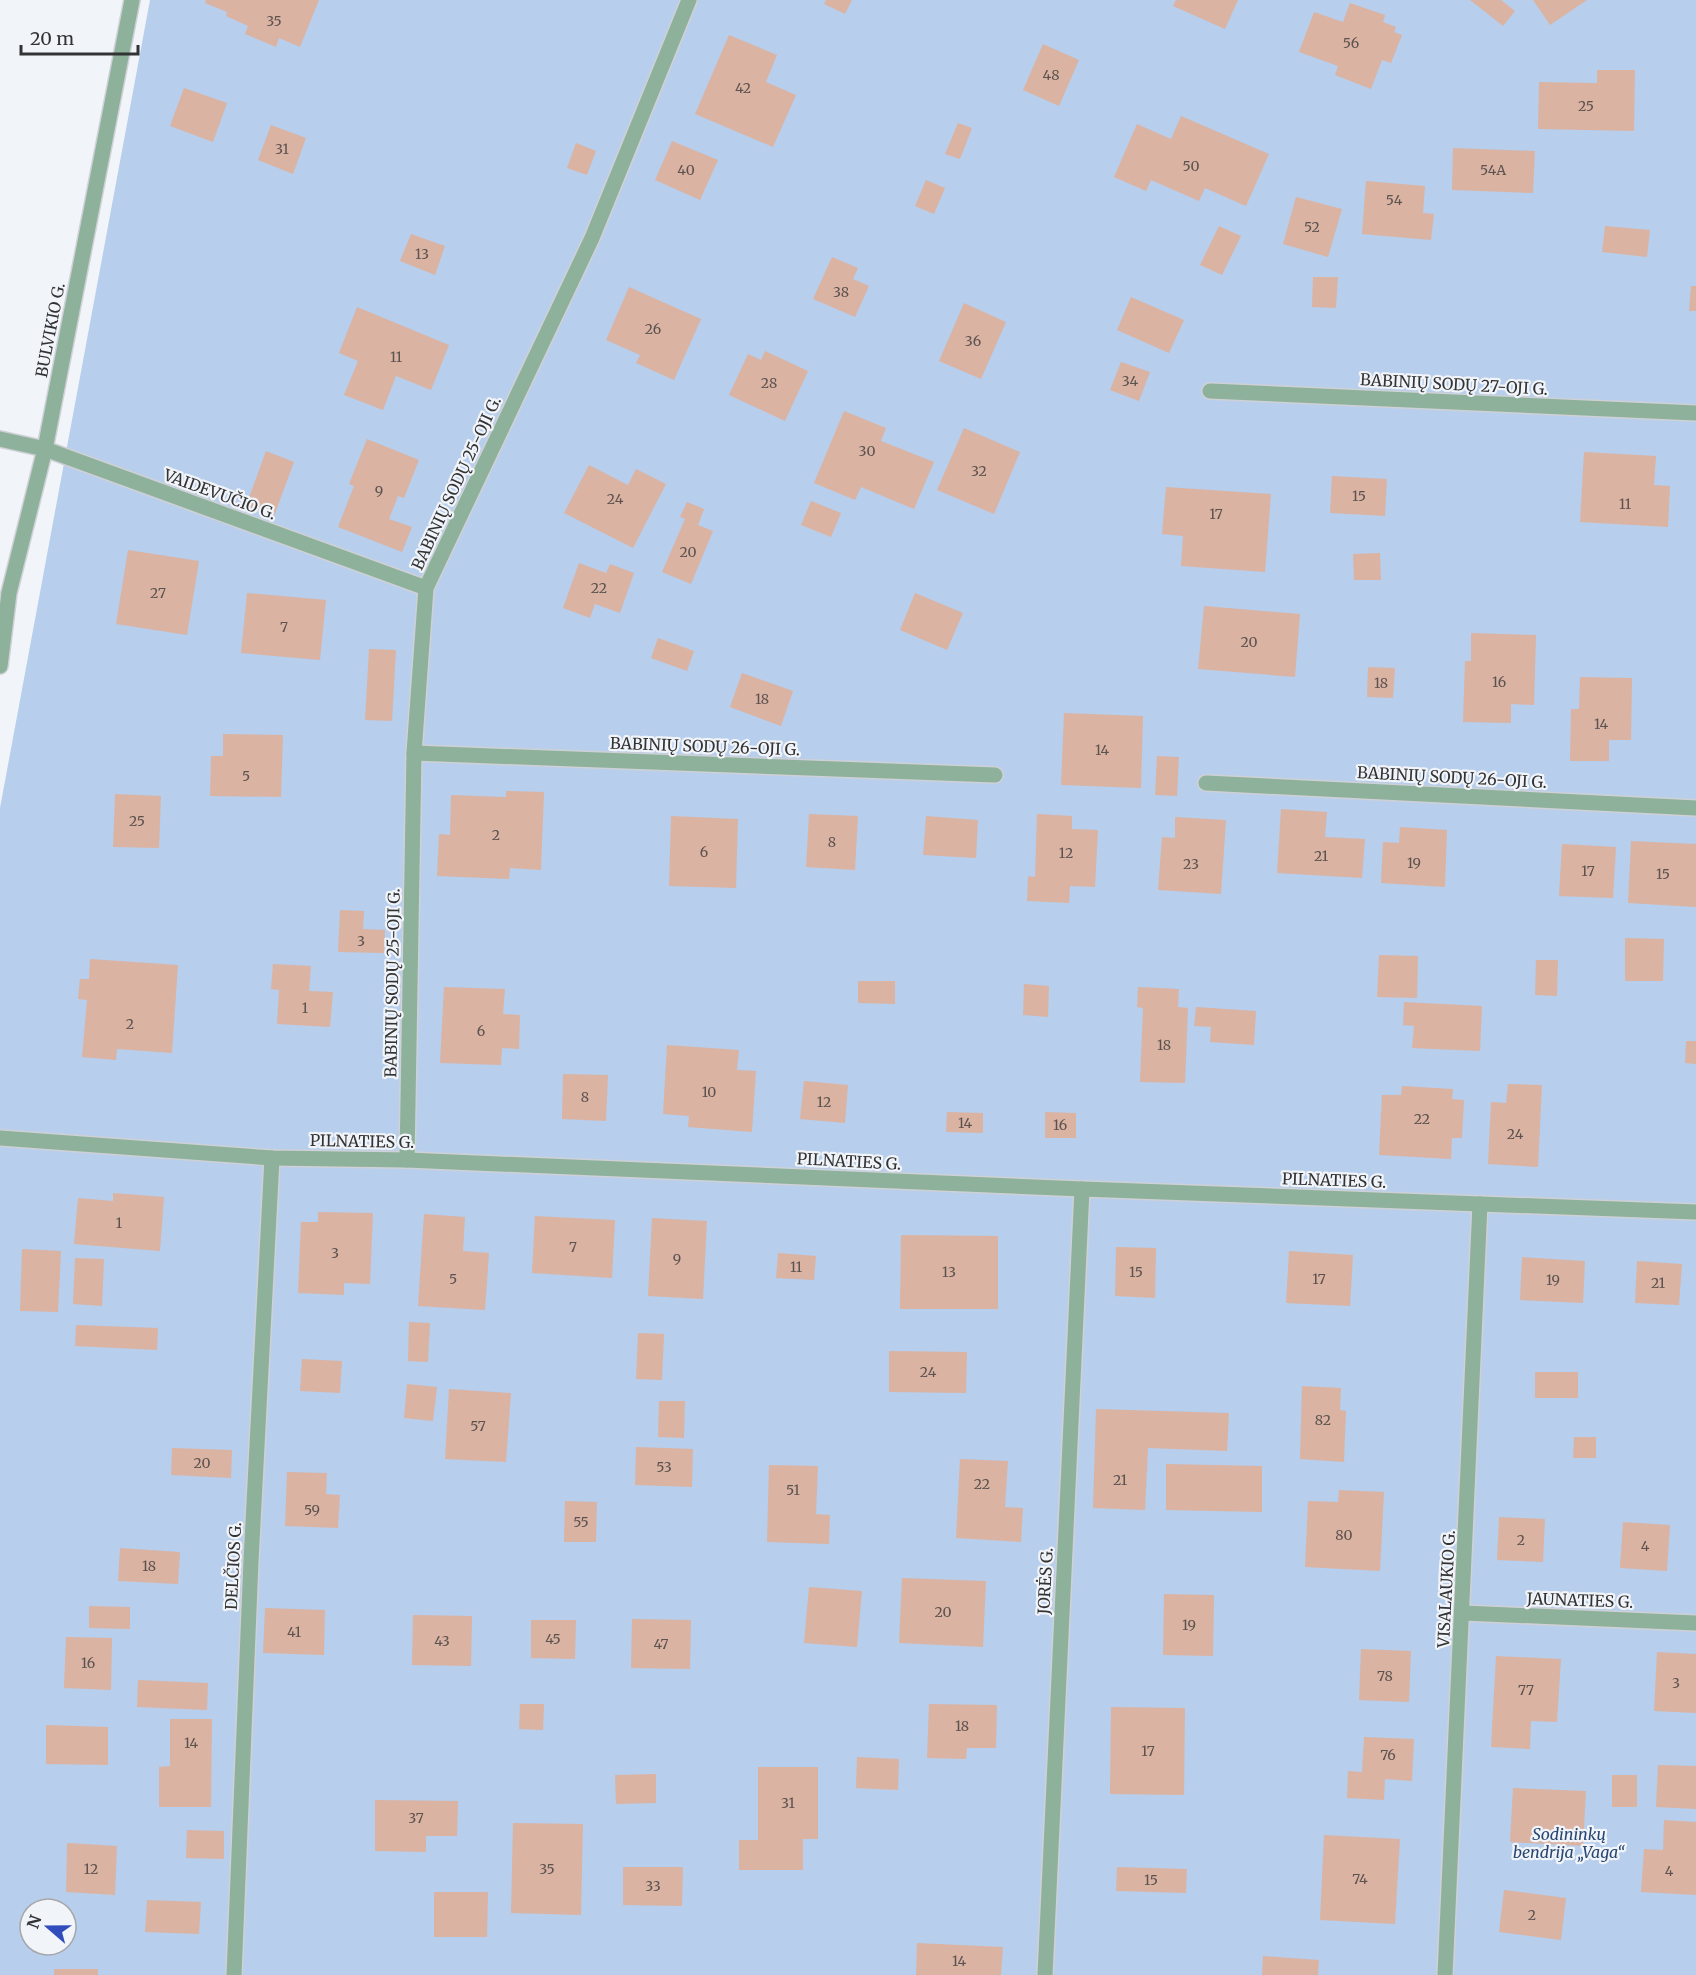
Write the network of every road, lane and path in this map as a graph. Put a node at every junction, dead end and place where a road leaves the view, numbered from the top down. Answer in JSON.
{"nodes":[{"id":1,"x":132,"y":0,"type":"edge"},
{"id":2,"x":689,"y":0,"type":"edge"},
{"id":3,"x":1210,"y":391,"type":"dead end"},
{"id":4,"x":1696,"y":413,"type":"edge"},
{"id":5,"x":0,"y":439,"type":"edge"},
{"id":6,"x":45,"y":449,"type":"junction"},
{"id":7,"x":426,"y":588,"type":"junction"},
{"id":8,"x":0,"y":666,"type":"edge"},
{"id":9,"x":414,"y":753,"type":"junction"},
{"id":10,"x":995,"y":775,"type":"dead end"},
{"id":11,"x":1206,"y":783,"type":"dead end"},
{"id":12,"x":1696,"y":808,"type":"edge"},
{"id":13,"x":0,"y":1138,"type":"edge"},
{"id":14,"x":272,"y":1158,"type":"junction"},
{"id":15,"x":407,"y":1160,"type":"junction"},
{"id":16,"x":1082,"y":1189,"type":"junction"},
{"id":17,"x":1480,"y":1204,"type":"junction"},
{"id":18,"x":1696,"y":1212,"type":"edge"},
{"id":19,"x":1463,"y":1613,"type":"junction"},
{"id":20,"x":1696,"y":1623,"type":"edge"},
{"id":21,"x":234,"y":1975,"type":"edge"},
{"id":22,"x":1045,"y":1975,"type":"edge"},
{"id":23,"x":1445,"y":1975,"type":"edge"}],
"edges":[{"from":1,"to":6,"type":"street","name":"BULVIKIO G."},
{"from":2,"to":7,"type":"street","name":"BABINIŲ SODŲ 25-OJI G."},
{"from":3,"to":4,"type":"street","name":"BABINIŲ SODŲ 27-OJI G."},
{"from":5,"to":6,"type":"street","name":"VAIDEVUČIO G."},
{"from":6,"to":7,"type":"street","name":"VAIDEVUČIO G."},
{"from":6,"to":8,"type":"street","name":"BULVIKIO G."},
{"from":7,"to":9,"type":"street","name":"BABINIŲ SODŲ 25-OJI G."},
{"from":9,"to":10,"type":"street","name":"BABINIŲ SODŲ 26-OJI G."},
{"from":9,"to":15,"type":"street","name":"BABINIŲ SODŲ 25-OJI G."},
{"from":11,"to":12,"type":"street","name":"BABINIŲ SODŲ 26-OJI G."},
{"from":13,"to":14,"type":"street","name":"PILNATIES G."},
{"from":14,"to":15,"type":"street","name":"PILNATIES G."},
{"from":14,"to":21,"type":"street","name":"DELČIOS G."},
{"from":15,"to":16,"type":"street","name":"PILNATIES G."},
{"from":16,"to":17,"type":"street","name":"PILNATIES G."},
{"from":16,"to":22,"type":"street","name":"JORĖS G."},
{"from":17,"to":18,"type":"street","name":"PILNATIES G."},
{"from":17,"to":19,"type":"street","name":"VISALAUKIO G."},
{"from":19,"to":20,"type":"street","name":"JAUNATIES G."},
{"from":19,"to":23,"type":"street","name":"VISALAUKIO G."}]}
